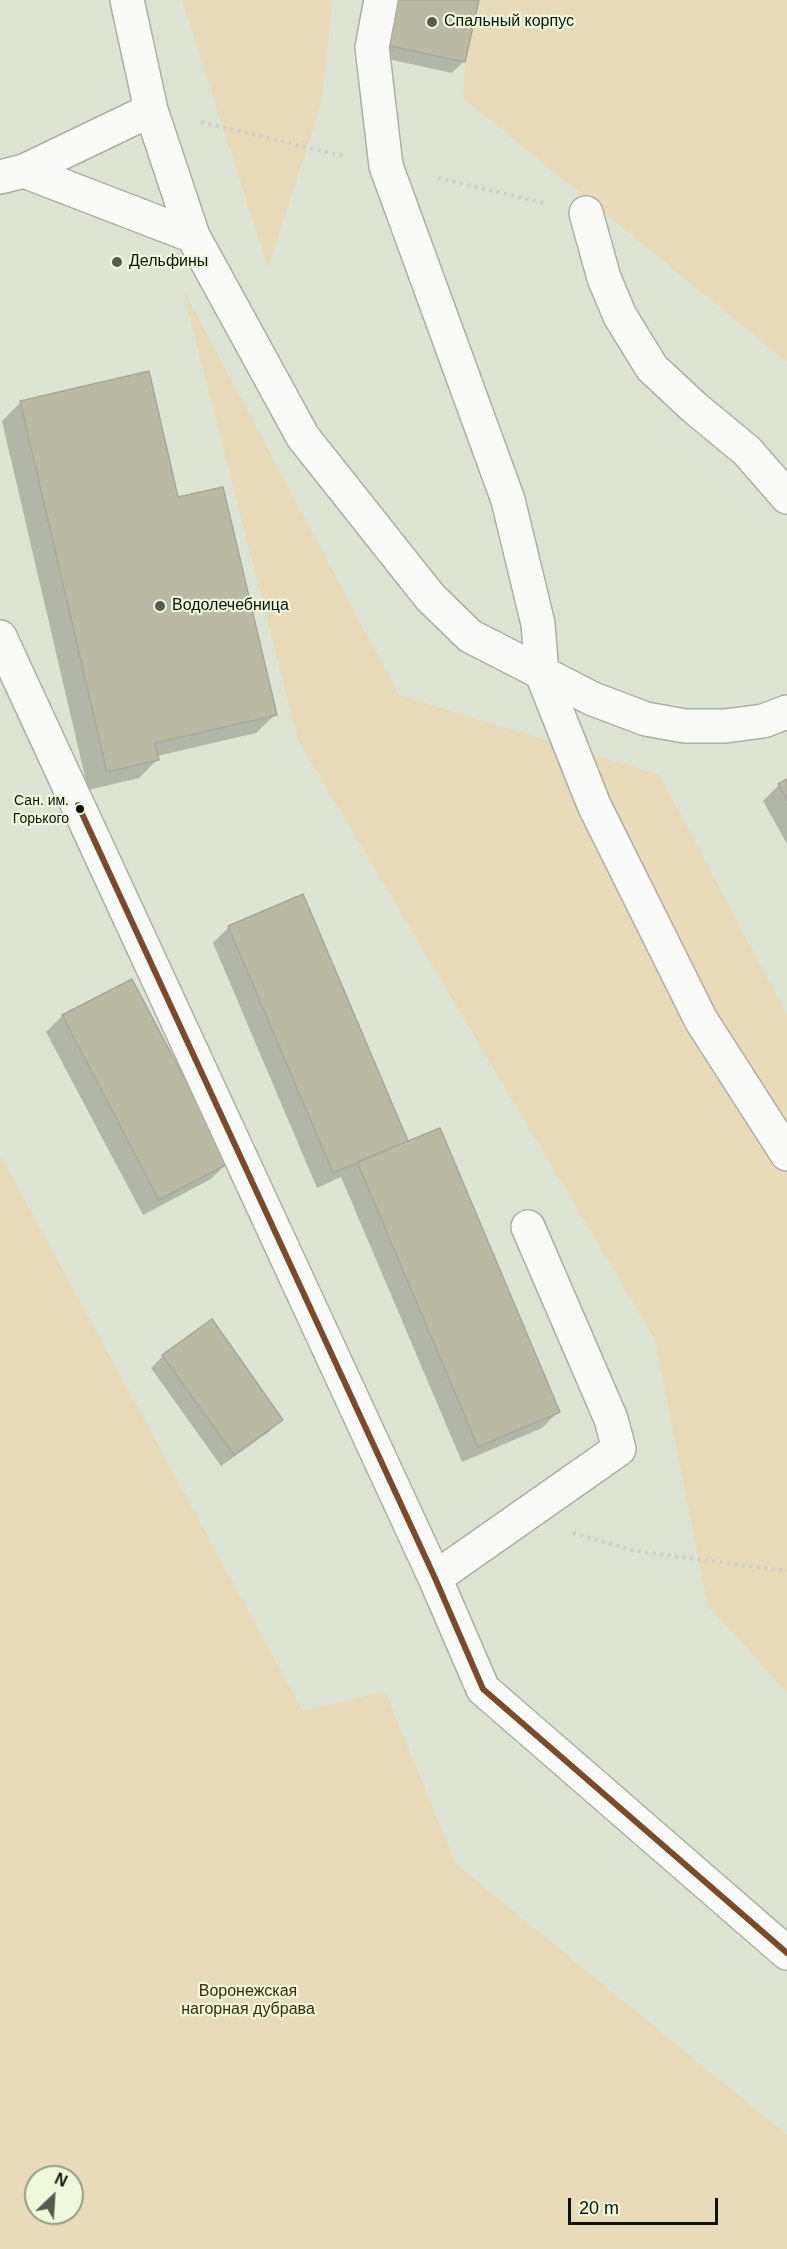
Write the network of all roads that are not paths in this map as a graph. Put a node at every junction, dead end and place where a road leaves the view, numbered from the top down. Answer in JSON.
{"nodes":[{"id":1,"x":128,"y":0,"type":"edge"},
{"id":2,"x":381,"y":0,"type":"edge"},
{"id":3,"x":151,"y":110,"type":"junction"},
{"id":4,"x":12,"y":174,"type":"edge"},
{"id":5,"x":586,"y":213,"type":"dead end"},
{"id":6,"x":193,"y":236,"type":"junction"},
{"id":7,"x":787,"y":497,"type":"edge"},
{"id":8,"x":0,"y":637,"type":"edge"},
{"id":9,"x":542,"y":674,"type":"junction"},
{"id":10,"x":787,"y":712,"type":"edge"},
{"id":11,"x":787,"y":1154,"type":"edge"},
{"id":12,"x":528,"y":1227,"type":"dead end"},
{"id":13,"x":435,"y":1578,"type":"junction"},
{"id":14,"x":787,"y":1953,"type":"edge"}],
"edges":[{"from":1,"to":3,"type":"street"},
{"from":2,"to":9,"type":"street"},
{"from":3,"to":4,"type":"street"},
{"from":3,"to":6,"type":"street"},
{"from":4,"to":6,"type":"street"},
{"from":5,"to":7,"type":"street"},
{"from":6,"to":9,"type":"street"},
{"from":8,"to":13,"type":"street"},
{"from":9,"to":10,"type":"street"},
{"from":9,"to":11,"type":"street"},
{"from":12,"to":13,"type":"street"},
{"from":13,"to":14,"type":"street"}]}
